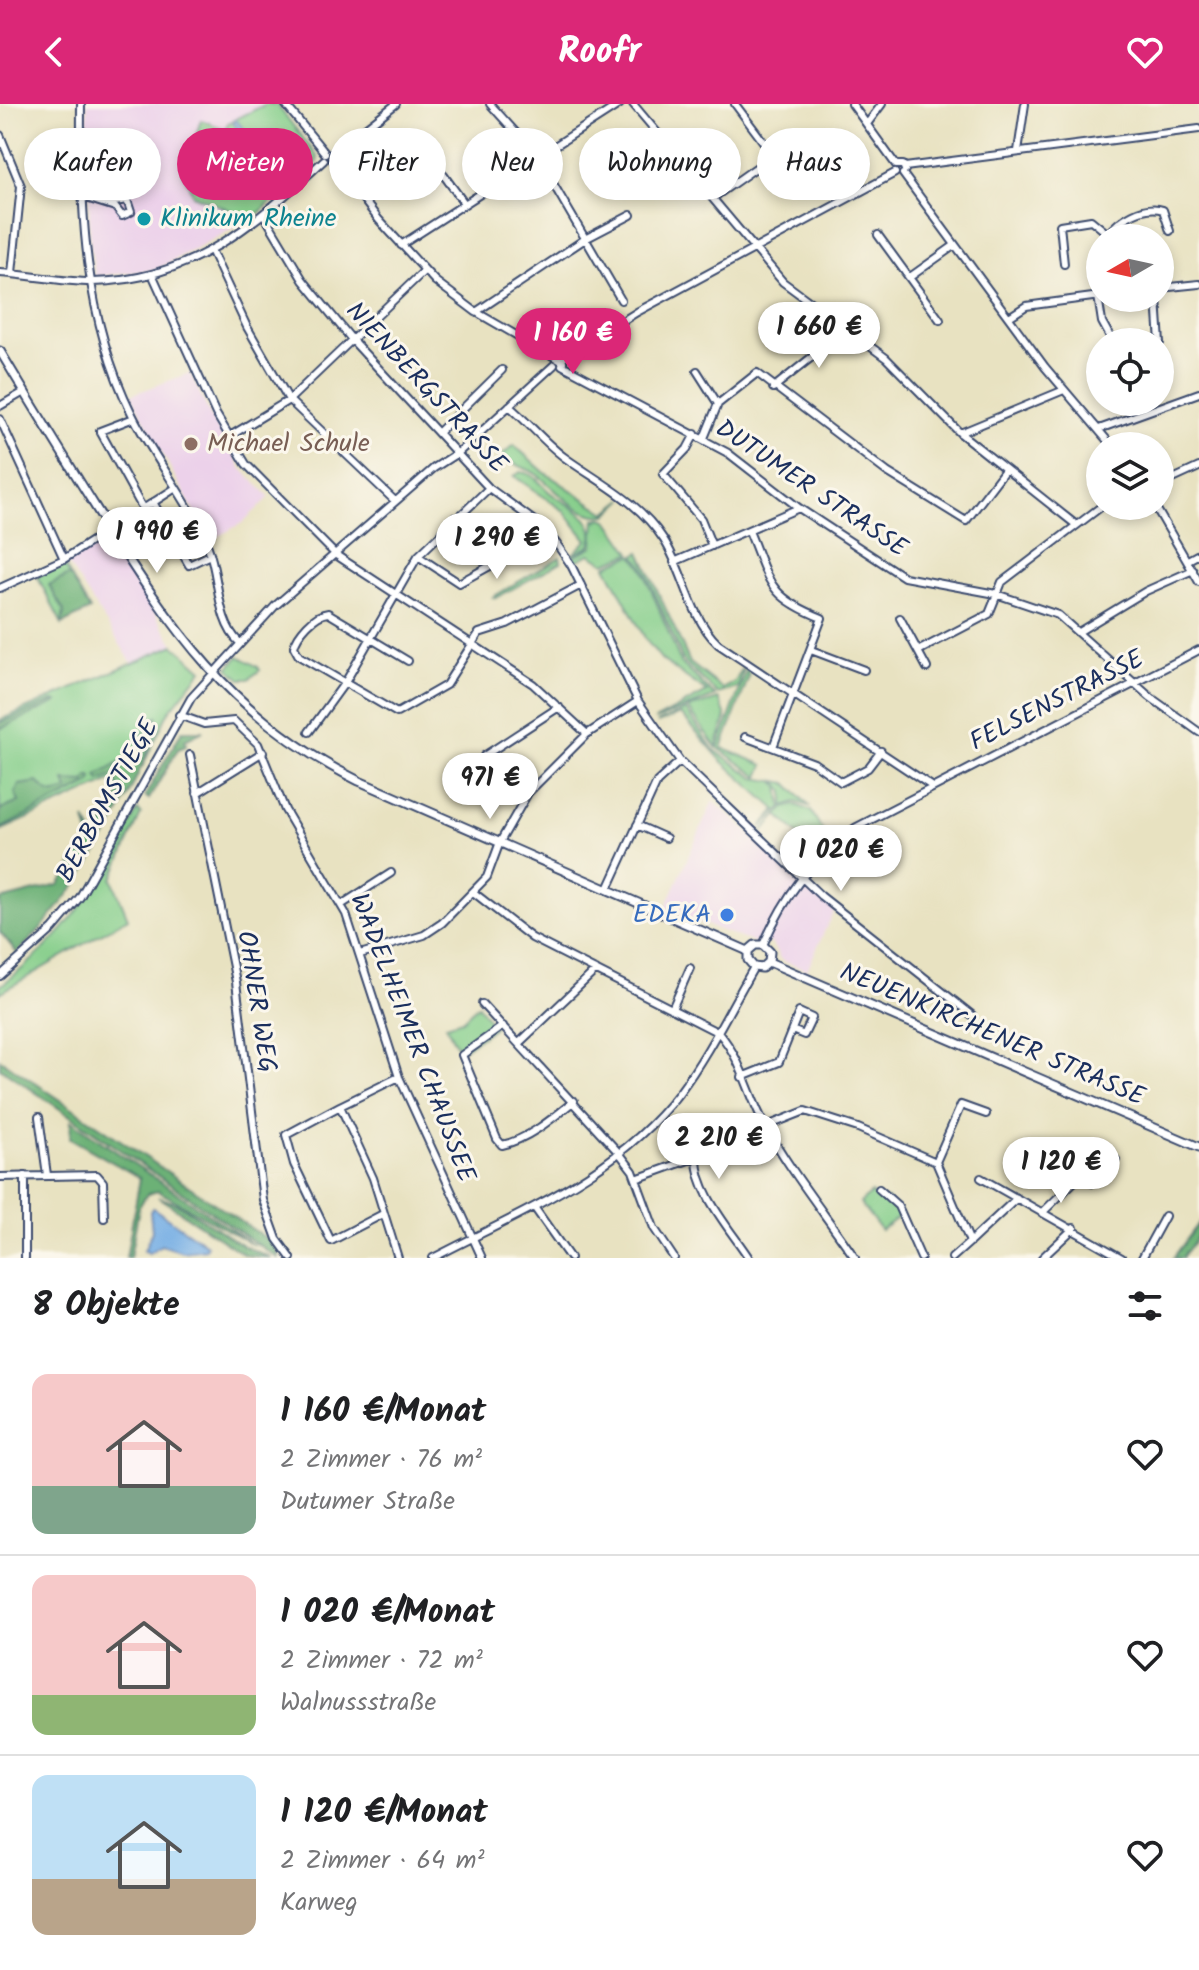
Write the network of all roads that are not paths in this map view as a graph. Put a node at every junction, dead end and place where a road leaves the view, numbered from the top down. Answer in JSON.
{"nodes":[{"id":1,"x":81,"y":104,"type":"edge"},
{"id":2,"x":285,"y":104,"type":"edge"},
{"id":3,"x":396,"y":104,"type":"edge"},
{"id":4,"x":490,"y":104,"type":"edge"},
{"id":5,"x":620,"y":104,"type":"edge"},
{"id":6,"x":633,"y":104,"type":"edge"},
{"id":7,"x":735,"y":104,"type":"edge"},
{"id":8,"x":852,"y":104,"type":"edge"},
{"id":9,"x":882,"y":104,"type":"edge"},
{"id":10,"x":1025,"y":104,"type":"edge"},
{"id":11,"x":867,"y":124,"type":"junction"},
{"id":12,"x":82,"y":128,"type":"edge"},
{"id":13,"x":366,"y":128,"type":"edge"},
{"id":14,"x":512,"y":128,"type":"edge"},
{"id":15,"x":653,"y":128,"type":"edge"},
{"id":16,"x":1199,"y":129,"type":"edge"},
{"id":17,"x":757,"y":133,"type":"edge"},
{"id":18,"x":0,"y":135,"type":"edge"},
{"id":19,"x":563,"y":140,"type":"edge"},
{"id":20,"x":1018,"y":151,"type":"junction"},
{"id":21,"x":329,"y":157,"type":"joint"},
{"id":22,"x":896,"y":169,"type":"junction"},
{"id":23,"x":904,"y":170,"type":"junction"},
{"id":24,"x":446,"y":178,"type":"edge"},
{"id":25,"x":83,"y":194,"type":"joint"},
{"id":26,"x":83,"y":200,"type":"edge"},
{"id":27,"x":364,"y":200,"type":"edge"},
{"id":28,"x":469,"y":200,"type":"edge"},
{"id":29,"x":562,"y":200,"type":"edge"},
{"id":30,"x":715,"y":200,"type":"edge"},
{"id":31,"x":464,"y":203,"type":"junction"},
{"id":32,"x":264,"y":215,"type":"junction"},
{"id":33,"x":631,"y":215,"type":"dead end"},
{"id":34,"x":1096,"y":224,"type":"edge"},
{"id":35,"x":1117,"y":224,"type":"edge"},
{"id":36,"x":1168,"y":224,"type":"edge"},
{"id":37,"x":878,"y":235,"type":"dead end"},
{"id":38,"x":585,"y":239,"type":"junction"},
{"id":39,"x":401,"y":245,"type":"junction"},
{"id":40,"x":955,"y":245,"type":"junction"},
{"id":41,"x":753,"y":248,"type":"junction"},
{"id":42,"x":211,"y":250,"type":"junction"},
{"id":43,"x":1064,"y":264,"type":"dead end"},
{"id":44,"x":425,"y":270,"type":"junction"},
{"id":45,"x":0,"y":273,"type":"edge"},
{"id":46,"x":12,"y":273,"type":"junction"},
{"id":47,"x":153,"y":276,"type":"junction"},
{"id":48,"x":910,"y":277,"type":"junction"},
{"id":49,"x":89,"y":282,"type":"junction"},
{"id":50,"x":1199,"y":284,"type":"edge"},
{"id":51,"x":1174,"y":287,"type":"edge"},
{"id":52,"x":1086,"y":298,"type":"edge"},
{"id":53,"x":621,"y":300,"type":"dead end"},
{"id":54,"x":476,"y":312,"type":"junction"},
{"id":55,"x":1009,"y":317,"type":"junction"},
{"id":56,"x":940,"y":320,"type":"dead end"},
{"id":57,"x":847,"y":329,"type":"junction"},
{"id":58,"x":353,"y":341,"type":"junction"},
{"id":59,"x":0,"y":351,"type":"edge"},
{"id":60,"x":558,"y":362,"type":"junction"},
{"id":61,"x":502,"y":370,"type":"dead end"},
{"id":62,"x":697,"y":371,"type":"dead end"},
{"id":63,"x":773,"y":388,"type":"junction"},
{"id":64,"x":1064,"y":390,"type":"junction"},
{"id":65,"x":24,"y":392,"type":"junction"},
{"id":66,"x":1199,"y":393,"type":"edge"},
{"id":67,"x":289,"y":400,"type":"junction"},
{"id":68,"x":718,"y":404,"type":"junction"},
{"id":69,"x":0,"y":406,"type":"edge"},
{"id":70,"x":509,"y":406,"type":"junction"},
{"id":71,"x":134,"y":418,"type":"junction"},
{"id":72,"x":0,"y":419,"type":"edge"},
{"id":73,"x":1099,"y":429,"type":"junction"},
{"id":74,"x":440,"y":431,"type":"junction"},
{"id":75,"x":1101,"y":432,"type":"edge"},
{"id":76,"x":960,"y":433,"type":"junction"},
{"id":77,"x":695,"y":434,"type":"junction"},
{"id":78,"x":230,"y":436,"type":"junction"},
{"id":79,"x":704,"y":438,"type":"junction"},
{"id":80,"x":459,"y":452,"type":"junction"},
{"id":81,"x":1199,"y":467,"type":"edge"},
{"id":82,"x":1004,"y":471,"type":"junction"},
{"id":83,"x":1174,"y":479,"type":"edge"},
{"id":84,"x":489,"y":488,"type":"junction"},
{"id":85,"x":174,"y":489,"type":"junction"},
{"id":86,"x":395,"y":501,"type":"junction"},
{"id":87,"x":153,"y":502,"type":"junction"},
{"id":88,"x":799,"y":508,"type":"junction"},
{"id":89,"x":1086,"y":517,"type":"edge"},
{"id":90,"x":454,"y":518,"type":"junction"},
{"id":91,"x":1164,"y":520,"type":"edge"},
{"id":92,"x":1075,"y":524,"type":"junction"},
{"id":93,"x":109,"y":530,"type":"junction"},
{"id":94,"x":749,"y":531,"type":"junction"},
{"id":95,"x":712,"y":546,"type":"junction"},
{"id":96,"x":1199,"y":554,"type":"edge"},
{"id":97,"x":210,"y":555,"type":"junction"},
{"id":98,"x":336,"y":555,"type":"junction"},
{"id":99,"x":418,"y":556,"type":"junction"},
{"id":100,"x":64,"y":559,"type":"junction"},
{"id":101,"x":1188,"y":560,"type":"junction"},
{"id":102,"x":674,"y":562,"type":"junction"},
{"id":103,"x":1193,"y":570,"type":"junction"},
{"id":104,"x":1199,"y":582,"type":"edge"},
{"id":105,"x":581,"y":585,"type":"junction"},
{"id":106,"x":0,"y":588,"type":"edge"},
{"id":107,"x":394,"y":594,"type":"junction"},
{"id":108,"x":996,"y":594,"type":"junction"},
{"id":109,"x":900,"y":618,"type":"dead end"},
{"id":110,"x":1080,"y":631,"type":"junction"},
{"id":111,"x":372,"y":638,"type":"junction"},
{"id":112,"x":472,"y":642,"type":"junction"},
{"id":113,"x":240,"y":643,"type":"junction"},
{"id":114,"x":811,"y":650,"type":"junction"},
{"id":115,"x":1199,"y":650,"type":"edge"},
{"id":116,"x":918,"y":651,"type":"junction"},
{"id":117,"x":408,"y":661,"type":"dead end"},
{"id":118,"x":927,"y":668,"type":"dead end"},
{"id":119,"x":864,"y":670,"type":"dead end"},
{"id":120,"x":212,"y":674,"type":"junction"},
{"id":121,"x":346,"y":681,"type":"junction"},
{"id":122,"x":1136,"y":682,"type":"junction"},
{"id":123,"x":796,"y":694,"type":"junction"},
{"id":124,"x":638,"y":701,"type":"junction"},
{"id":125,"x":559,"y":707,"type":"junction"},
{"id":126,"x":179,"y":715,"type":"junction"},
{"id":127,"x":309,"y":732,"type":"dead end"},
{"id":128,"x":1199,"y":732,"type":"edge"},
{"id":129,"x":587,"y":734,"type":"junction"},
{"id":130,"x":745,"y":737,"type":"dead end"},
{"id":131,"x":773,"y":747,"type":"junction"},
{"id":132,"x":881,"y":751,"type":"junction"},
{"id":133,"x":263,"y":752,"type":"junction"},
{"id":134,"x":190,"y":755,"type":"dead end"},
{"id":135,"x":680,"y":761,"type":"junction"},
{"id":136,"x":933,"y":787,"type":"junction"},
{"id":137,"x":197,"y":793,"type":"junction"},
{"id":138,"x":528,"y":793,"type":"junction"},
{"id":139,"x":637,"y":825,"type":"junction"},
{"id":140,"x":666,"y":838,"type":"dead end"},
{"id":141,"x":500,"y":842,"type":"junction"},
{"id":142,"x":391,"y":873,"type":"dead end"},
{"id":143,"x":800,"y":878,"type":"junction"},
{"id":144,"x":608,"y":889,"type":"junction"},
{"id":145,"x":473,"y":892,"type":"junction"},
{"id":146,"x":341,"y":905,"type":"junction"},
{"id":147,"x":763,"y":945,"type":"junction"},
{"id":148,"x":748,"y":951,"type":"junction"},
{"id":149,"x":360,"y":954,"type":"junction"},
{"id":150,"x":769,"y":962,"type":"junction"},
{"id":151,"x":754,"y":967,"type":"junction"},
{"id":152,"x":690,"y":968,"type":"dead end"},
{"id":153,"x":596,"y":970,"type":"junction"},
{"id":154,"x":0,"y":976,"type":"edge"},
{"id":155,"x":482,"y":1004,"type":"dead end"},
{"id":156,"x":672,"y":1009,"type":"junction"},
{"id":157,"x":972,"y":1015,"type":"dead end"},
{"id":158,"x":503,"y":1026,"type":"junction"},
{"id":159,"x":792,"y":1030,"type":"dead end"},
{"id":160,"x":719,"y":1033,"type":"junction"},
{"id":161,"x":519,"y":1043,"type":"junction"},
{"id":162,"x":399,"y":1077,"type":"junction"},
{"id":163,"x":742,"y":1077,"type":"junction"},
{"id":164,"x":574,"y":1101,"type":"junction"},
{"id":165,"x":340,"y":1106,"type":"junction"},
{"id":166,"x":986,"y":1114,"type":"dead end"},
{"id":167,"x":39,"y":1117,"type":"dead end"},
{"id":168,"x":765,"y":1126,"type":"junction"},
{"id":169,"x":1199,"y":1147,"type":"edge"},
{"id":170,"x":620,"y":1154,"type":"junction"},
{"id":171,"x":697,"y":1157,"type":"junction"},
{"id":172,"x":1116,"y":1160,"type":"dead end"},
{"id":173,"x":936,"y":1162,"type":"junction"},
{"id":174,"x":47,"y":1175,"type":"junction"},
{"id":175,"x":25,"y":1176,"type":"junction"},
{"id":176,"x":0,"y":1177,"type":"edge"},
{"id":177,"x":981,"y":1178,"type":"dead end"},
{"id":178,"x":636,"y":1179,"type":"junction"},
{"id":179,"x":879,"y":1189,"type":"dead end"},
{"id":180,"x":1017,"y":1198,"type":"junction"},
{"id":181,"x":534,"y":1207,"type":"junction"},
{"id":182,"x":1043,"y":1212,"type":"junction"},
{"id":183,"x":383,"y":1214,"type":"junction"},
{"id":184,"x":1165,"y":1216,"type":"dead end"},
{"id":185,"x":104,"y":1218,"type":"dead end"},
{"id":186,"x":1074,"y":1228,"type":"junction"},
{"id":187,"x":472,"y":1238,"type":"junction"},
{"id":188,"x":970,"y":1242,"type":"junction"},
{"id":189,"x":286,"y":1256,"type":"edge"},
{"id":190,"x":25,"y":1258,"type":"edge"},
{"id":191,"x":398,"y":1258,"type":"edge"},
{"id":192,"x":433,"y":1258,"type":"edge"},
{"id":193,"x":482,"y":1258,"type":"edge"},
{"id":194,"x":570,"y":1258,"type":"edge"},
{"id":195,"x":674,"y":1258,"type":"edge"},
{"id":196,"x":749,"y":1258,"type":"edge"},
{"id":197,"x":855,"y":1258,"type":"edge"},
{"id":198,"x":921,"y":1258,"type":"edge"},
{"id":199,"x":952,"y":1258,"type":"edge"},
{"id":200,"x":1042,"y":1258,"type":"edge"},
{"id":201,"x":1122,"y":1258,"type":"edge"},
{"id":202,"x":1142,"y":1258,"type":"edge"}],
"edges":[{"from":1,"to":12,"type":"street"},
{"from":2,"to":21,"type":"street","name":"DUTUMER STRASSE"},
{"from":3,"to":13,"type":"street"},
{"from":4,"to":14,"type":"street"},
{"from":5,"to":19,"type":"street"},
{"from":6,"to":15,"type":"street"},
{"from":7,"to":17,"type":"street"},
{"from":8,"to":11,"type":"street"},
{"from":9,"to":11,"type":"street"},
{"from":10,"to":20,"type":"street"},
{"from":11,"to":22,"type":"street"},
{"from":16,"to":20,"type":"street"},
{"from":18,"to":46,"type":"street"},
{"from":20,"to":23,"type":"street"},
{"from":21,"to":32,"type":"street"},
{"from":22,"to":23,"type":"street"},
{"from":22,"to":41,"type":"street","name":"BERBOMSTIEGE"},
{"from":23,"to":40,"type":"street"},
{"from":24,"to":31,"type":"street"},
{"from":25,"to":25,"type":"street"},
{"from":26,"to":49,"type":"street"},
{"from":27,"to":39,"type":"street","name":"DUTUMER STRASSE"},
{"from":28,"to":31,"type":"street"},
{"from":29,"to":38,"type":"street"},
{"from":30,"to":41,"type":"street"},
{"from":31,"to":39,"type":"street"},
{"from":32,"to":42,"type":"street"},
{"from":32,"to":58,"type":"street","name":"NIENBERGSTRASSE"},
{"from":33,"to":38,"type":"street"},
{"from":34,"to":43,"type":"street"},
{"from":35,"to":36,"type":"street"},
{"from":37,"to":48,"type":"street"},
{"from":38,"to":53,"type":"street"},
{"from":38,"to":54,"type":"street"},
{"from":39,"to":44,"type":"street","name":"DUTUMER STRASSE"},
{"from":40,"to":48,"type":"street"},
{"from":40,"to":55,"type":"street"},
{"from":41,"to":57,"type":"street"},
{"from":41,"to":60,"type":"street","name":"BERBOMSTIEGE"},
{"from":42,"to":47,"type":"street"},
{"from":42,"to":67,"type":"street"},
{"from":44,"to":54,"type":"street","name":"DUTUMER STRASSE"},
{"from":44,"to":58,"type":"street"},
{"from":45,"to":46,"type":"street"},
{"from":46,"to":49,"type":"street"},
{"from":47,"to":49,"type":"street"},
{"from":47,"to":78,"type":"street"},
{"from":48,"to":56,"type":"street"},
{"from":49,"to":71,"type":"street"},
{"from":50,"to":51,"type":"street"},
{"from":52,"to":55,"type":"street"},
{"from":54,"to":60,"type":"street","name":"DUTUMER STRASSE"},
{"from":55,"to":64,"type":"street"},
{"from":57,"to":63,"type":"street"},
{"from":57,"to":76,"type":"street"},
{"from":58,"to":67,"type":"street"},
{"from":58,"to":74,"type":"street","name":"NIENBERGSTRASSE"},
{"from":59,"to":65,"type":"street"},
{"from":60,"to":70,"type":"street","name":"BERBOMSTIEGE"},
{"from":60,"to":77,"type":"street","name":"DUTUMER STRASSE"},
{"from":61,"to":74,"type":"street"},
{"from":62,"to":68,"type":"street"},
{"from":63,"to":68,"type":"street"},
{"from":63,"to":82,"type":"street"},
{"from":64,"to":73,"type":"street"},
{"from":64,"to":76,"type":"street"},
{"from":65,"to":69,"type":"street"},
{"from":65,"to":93,"type":"street"},
{"from":66,"to":73,"type":"street"},
{"from":67,"to":78,"type":"street"},
{"from":67,"to":86,"type":"street"},
{"from":68,"to":79,"type":"street"},
{"from":70,"to":80,"type":"street","name":"BERBOMSTIEGE"},
{"from":70,"to":102,"type":"street"},
{"from":71,"to":85,"type":"street"},
{"from":71,"to":87,"type":"street"},
{"from":72,"to":100,"type":"street"},
{"from":73,"to":75,"type":"street"},
{"from":74,"to":80,"type":"street","name":"NIENBERGSTRASSE"},
{"from":76,"to":82,"type":"street"},
{"from":77,"to":79,"type":"street","name":"DUTUMER STRASSE"},
{"from":77,"to":95,"type":"street"},
{"from":78,"to":98,"type":"street"},
{"from":79,"to":88,"type":"street","name":"DUTUMER STRASSE"},
{"from":80,"to":84,"type":"street","name":"NIENBERGSTRASSE"},
{"from":80,"to":86,"type":"street","name":"BERBOMSTIEGE"},
{"from":81,"to":83,"type":"street"},
{"from":82,"to":92,"type":"street"},
{"from":84,"to":90,"type":"street"},
{"from":84,"to":105,"type":"street","name":"NIENBERGSTRASSE"},
{"from":85,"to":87,"type":"street"},
{"from":85,"to":97,"type":"street"},
{"from":86,"to":98,"type":"street","name":"BERBOMSTIEGE"},
{"from":87,"to":97,"type":"street"},
{"from":88,"to":94,"type":"street"},
{"from":88,"to":108,"type":"street","name":"DUTUMER STRASSE"},
{"from":89,"to":92,"type":"street"},
{"from":90,"to":99,"type":"street"},
{"from":90,"to":99,"type":"street"},
{"from":91,"to":101,"type":"street"},
{"from":92,"to":108,"type":"street"},
{"from":93,"to":100,"type":"street"},
{"from":93,"to":120,"type":"street"},
{"from":94,"to":95,"type":"street"},
{"from":94,"to":114,"type":"street"},
{"from":95,"to":102,"type":"street"},
{"from":96,"to":101,"type":"street"},
{"from":97,"to":113,"type":"street"},
{"from":98,"to":107,"type":"street"},
{"from":98,"to":113,"type":"street","name":"BERBOMSTIEGE"},
{"from":99,"to":107,"type":"street"},
{"from":100,"to":106,"type":"street"},
{"from":101,"to":103,"type":"street"},
{"from":102,"to":123,"type":"street"},
{"from":103,"to":104,"type":"street"},
{"from":103,"to":110,"type":"street"},
{"from":105,"to":112,"type":"street"},
{"from":105,"to":124,"type":"street","name":"NIENBERGSTRASSE"},
{"from":107,"to":111,"type":"street"},
{"from":107,"to":112,"type":"street"},
{"from":108,"to":110,"type":"street","name":"DUTUMER STRASSE"},
{"from":108,"to":116,"type":"street"},
{"from":109,"to":116,"type":"street"},
{"from":110,"to":122,"type":"street","name":"DUTUMER STRASSE"},
{"from":111,"to":117,"type":"street"},
{"from":111,"to":121,"type":"street"},
{"from":111,"to":121,"type":"street"},
{"from":112,"to":121,"type":"street"},
{"from":112,"to":125,"type":"street"},
{"from":113,"to":120,"type":"street","name":"BERBOMSTIEGE"},
{"from":114,"to":119,"type":"street"},
{"from":114,"to":123,"type":"street"},
{"from":115,"to":122,"type":"street","name":"FELSENSTRASSE"},
{"from":116,"to":118,"type":"street"},
{"from":120,"to":126,"type":"street","name":"BERBOMSTIEGE"},
{"from":120,"to":141,"type":"street"},
{"from":121,"to":127,"type":"street"},
{"from":122,"to":128,"type":"street","name":"DUTUMER STRASSE"},
{"from":122,"to":136,"type":"street","name":"FELSENSTRASSE"},
{"from":123,"to":131,"type":"street"},
{"from":123,"to":132,"type":"street"},
{"from":124,"to":129,"type":"street"},
{"from":124,"to":135,"type":"street","name":"NIENBERGSTRASSE"},
{"from":125,"to":129,"type":"street"},
{"from":125,"to":138,"type":"street"},
{"from":126,"to":133,"type":"street","name":"WADELHEIMER CHAUSSEE"},
{"from":126,"to":154,"type":"street","name":"BERBOMSTIEGE"},
{"from":129,"to":138,"type":"street"},
{"from":130,"to":131,"type":"street"},
{"from":131,"to":132,"type":"street"},
{"from":132,"to":136,"type":"street"},
{"from":133,"to":137,"type":"street"},
{"from":133,"to":146,"type":"street","name":"WADELHEIMER CHAUSSEE"},
{"from":134,"to":137,"type":"street","name":"OHNER WEG"},
{"from":135,"to":139,"type":"street"},
{"from":135,"to":143,"type":"street","name":"NIENBERGSTRASSE"},
{"from":136,"to":143,"type":"street","name":"FELSENSTRASSE"},
{"from":137,"to":189,"type":"street","name":"OHNER WEG"},
{"from":138,"to":141,"type":"street"},
{"from":139,"to":140,"type":"street"},
{"from":139,"to":144,"type":"street"},
{"from":141,"to":144,"type":"street"},
{"from":141,"to":145,"type":"street"},
{"from":142,"to":146,"type":"street"},
{"from":143,"to":147,"type":"street","name":"FELSENSTRASSE"},
{"from":143,"to":157,"type":"street","name":"NIENBERGSTRASSE"},
{"from":144,"to":148,"type":"street"},
{"from":145,"to":149,"type":"street"},
{"from":145,"to":153,"type":"street"},
{"from":146,"to":149,"type":"street","name":"WADELHEIMER CHAUSSEE"},
{"from":147,"to":148,"type":"street"},
{"from":147,"to":150,"type":"street"},
{"from":148,"to":151,"type":"street"},
{"from":149,"to":162,"type":"street","name":"WADELHEIMER CHAUSSEE"},
{"from":150,"to":151,"type":"street"},
{"from":150,"to":169,"type":"street","name":"NEUENKIRCHENER STRASSE"},
{"from":151,"to":160,"type":"street"},
{"from":152,"to":156,"type":"street"},
{"from":153,"to":156,"type":"street"},
{"from":153,"to":161,"type":"street"},
{"from":155,"to":158,"type":"street"},
{"from":156,"to":160,"type":"street"},
{"from":158,"to":161,"type":"street"},
{"from":158,"to":164,"type":"street"},
{"from":159,"to":163,"type":"street"},
{"from":160,"to":163,"type":"street"},
{"from":160,"to":170,"type":"street"},
{"from":161,"to":164,"type":"street"},
{"from":162,"to":165,"type":"street"},
{"from":162,"to":187,"type":"street","name":"WADELHEIMER CHAUSSEE"},
{"from":163,"to":168,"type":"street"},
{"from":164,"to":170,"type":"street"},
{"from":165,"to":183,"type":"street"},
{"from":165,"to":183,"type":"street"},
{"from":166,"to":173,"type":"street"},
{"from":167,"to":174,"type":"street"},
{"from":168,"to":171,"type":"street"},
{"from":168,"to":173,"type":"street"},
{"from":168,"to":197,"type":"street"},
{"from":170,"to":178,"type":"street"},
{"from":170,"to":181,"type":"street"},
{"from":171,"to":178,"type":"street"},
{"from":171,"to":196,"type":"street"},
{"from":172,"to":182,"type":"street"},
{"from":173,"to":188,"type":"street"},
{"from":174,"to":175,"type":"street"},
{"from":174,"to":185,"type":"street"},
{"from":175,"to":176,"type":"street"},
{"from":175,"to":190,"type":"street"},
{"from":177,"to":180,"type":"street"},
{"from":178,"to":195,"type":"street"},
{"from":179,"to":198,"type":"street"},
{"from":180,"to":182,"type":"street"},
{"from":180,"to":188,"type":"street"},
{"from":181,"to":187,"type":"street"},
{"from":181,"to":194,"type":"street"},
{"from":182,"to":186,"type":"street"},
{"from":183,"to":191,"type":"street"},
{"from":184,"to":202,"type":"street"},
{"from":186,"to":200,"type":"street"},
{"from":186,"to":201,"type":"street"},
{"from":187,"to":192,"type":"street"},
{"from":187,"to":193,"type":"street","name":"WADELHEIMER CHAUSSEE"},
{"from":188,"to":199,"type":"street"}]}
